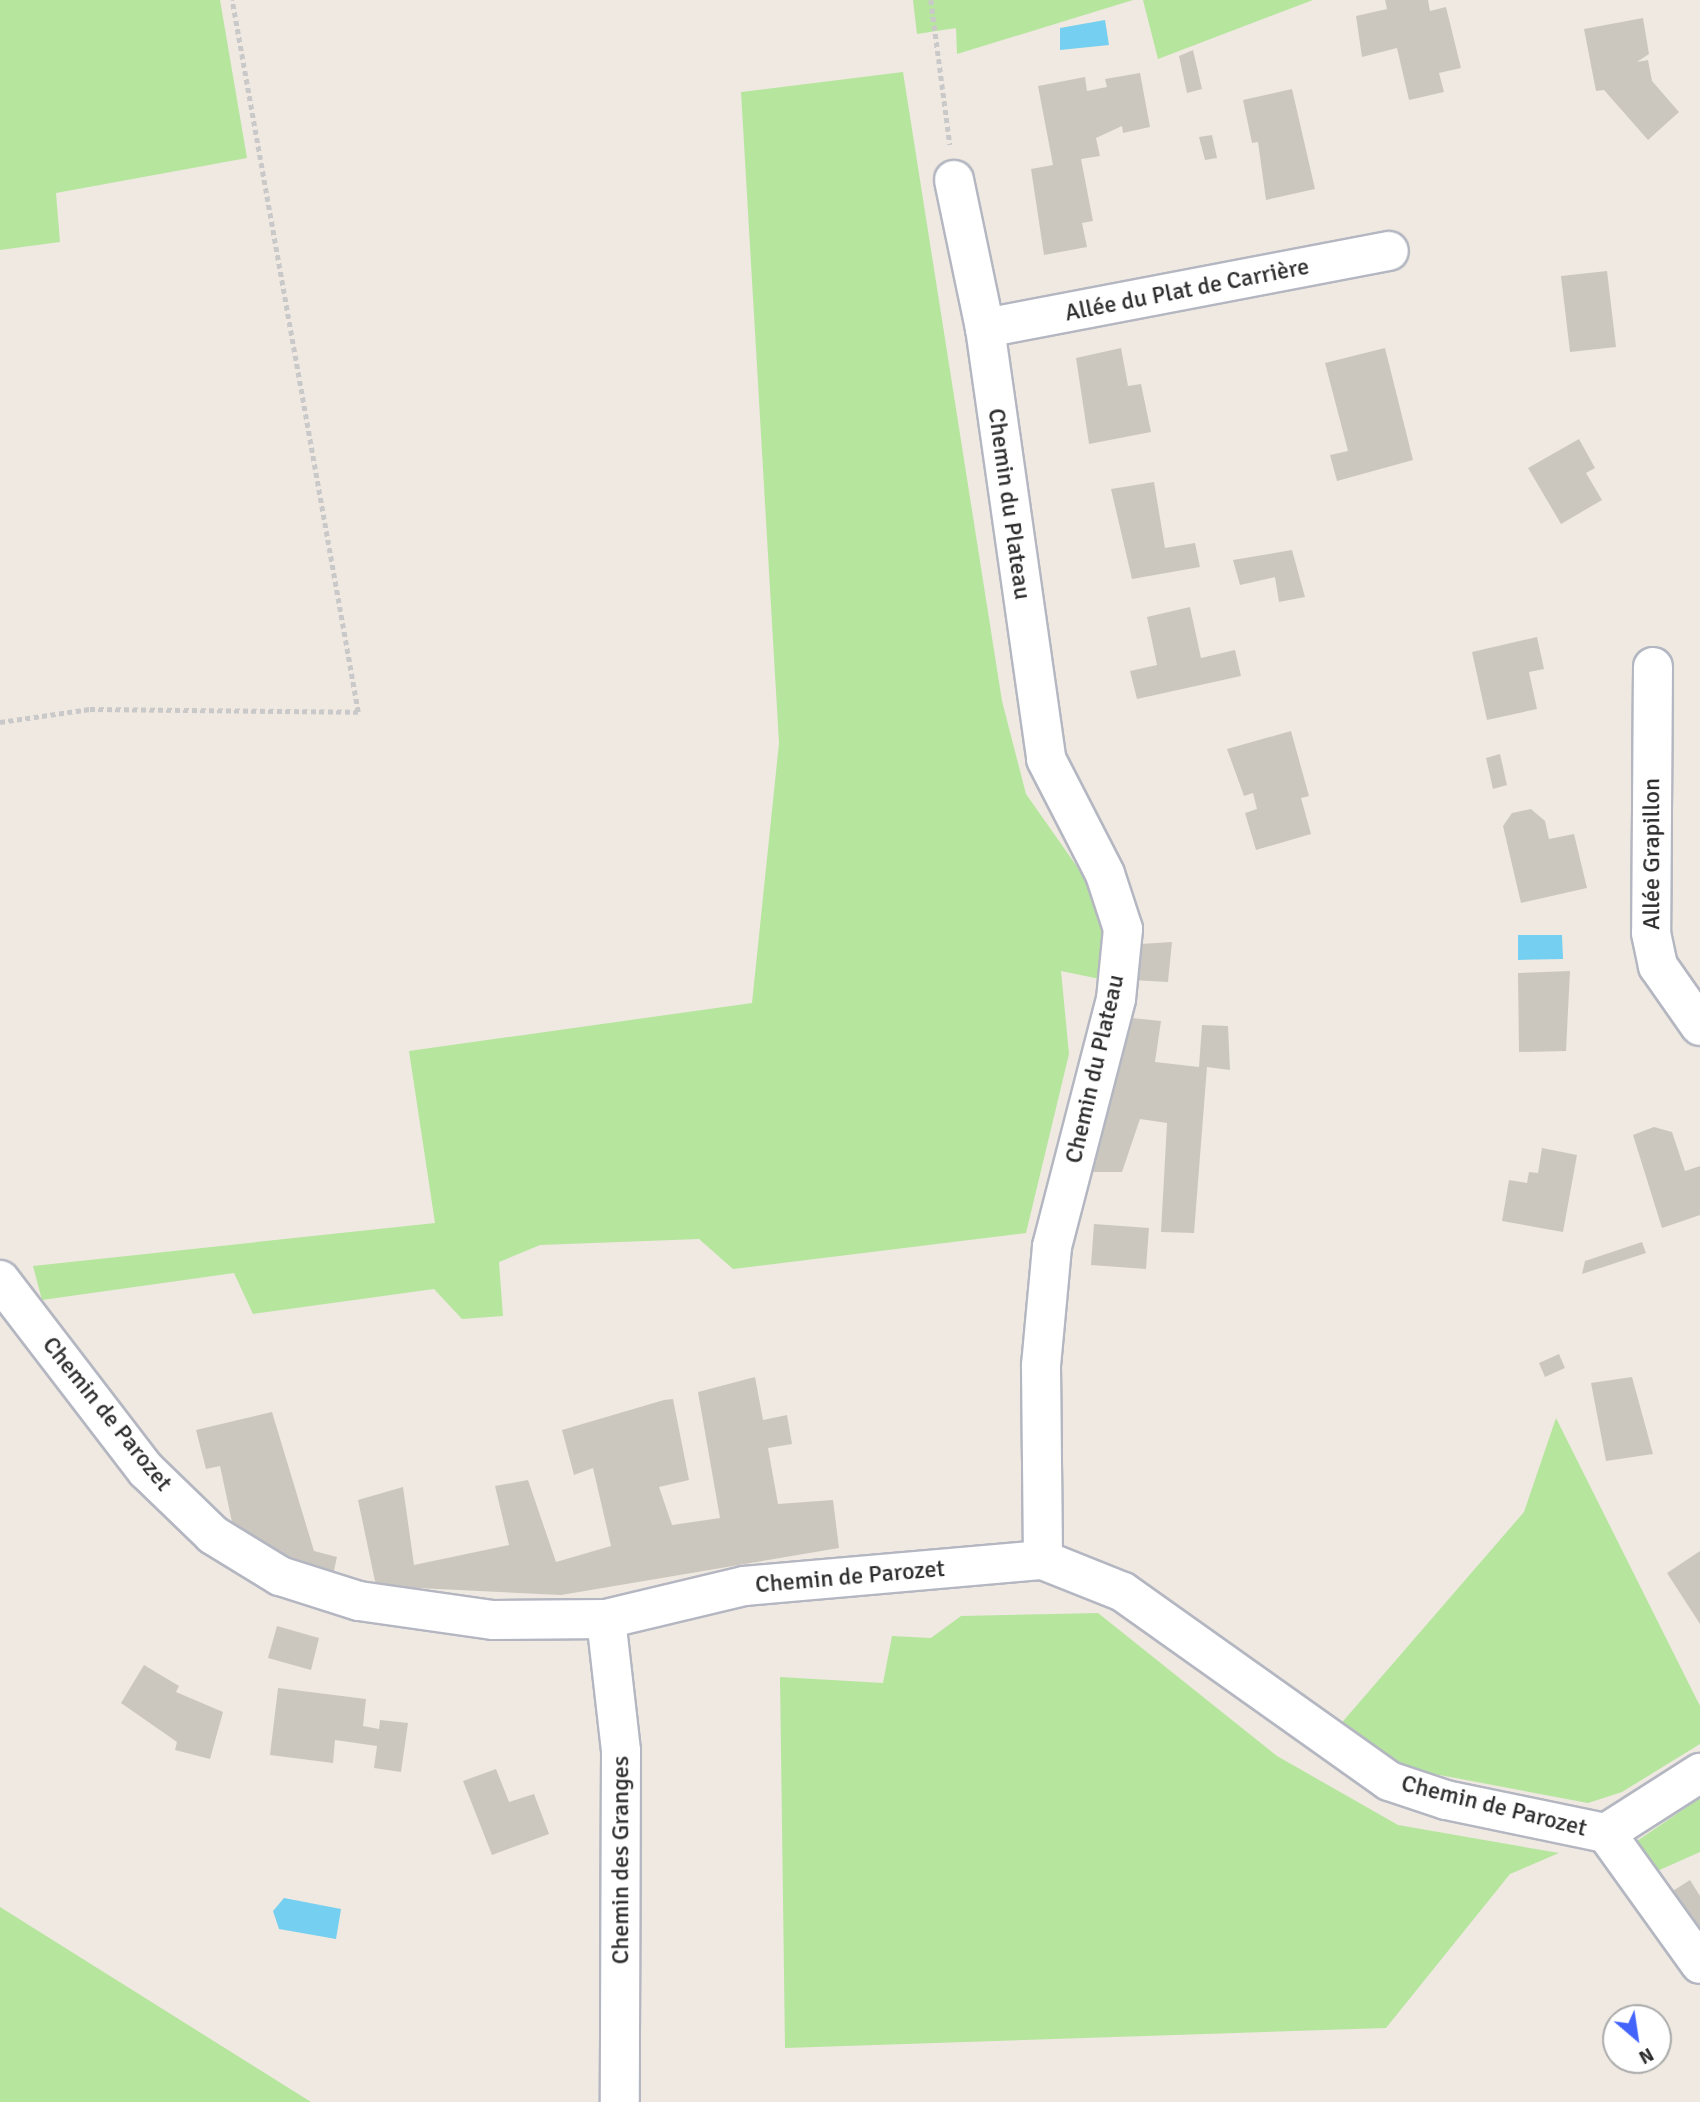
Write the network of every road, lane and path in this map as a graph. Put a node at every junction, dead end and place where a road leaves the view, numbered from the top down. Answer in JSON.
{"nodes":[{"id":1,"x":232,"y":0,"type":"edge"},
{"id":2,"x":931,"y":0,"type":"edge"},
{"id":3,"x":954,"y":180,"type":"joint"},
{"id":4,"x":1389,"y":251,"type":"dead end"},
{"id":5,"x":985,"y":328,"type":"junction"},
{"id":6,"x":1653,"y":667,"type":"dead end"},
{"id":7,"x":0,"y":722,"type":"edge"},
{"id":8,"x":1700,"y":1026,"type":"edge"},
{"id":9,"x":7,"y":1305,"type":"edge"},
{"id":10,"x":1043,"y":1560,"type":"junction"},
{"id":11,"x":606,"y":1619,"type":"junction"},
{"id":12,"x":1700,"y":1773,"type":"edge"},
{"id":13,"x":1606,"y":1833,"type":"junction"},
{"id":14,"x":1700,"y":1964,"type":"edge"},
{"id":15,"x":620,"y":2102,"type":"edge"}],
"edges":[{"from":1,"to":7,"type":"path"},
{"from":2,"to":3,"type":"path"},
{"from":3,"to":5,"type":"street","name":"Chemin du Plateau"},
{"from":4,"to":5,"type":"street","name":"Allée du Plat de Carrière"},
{"from":5,"to":10,"type":"street","name":"Chemin du Plateau"},
{"from":6,"to":8,"type":"street","name":"Allée Grapillon"},
{"from":9,"to":11,"type":"street","name":"Chemin de Parozet"},
{"from":10,"to":11,"type":"street","name":"Chemin de Parozet"},
{"from":10,"to":13,"type":"street","name":"Chemin de Parozet"},
{"from":11,"to":15,"type":"street","name":"Chemin des Granges"},
{"from":12,"to":13,"type":"street"},
{"from":13,"to":14,"type":"street","name":"Chemin de Parozet"}]}
